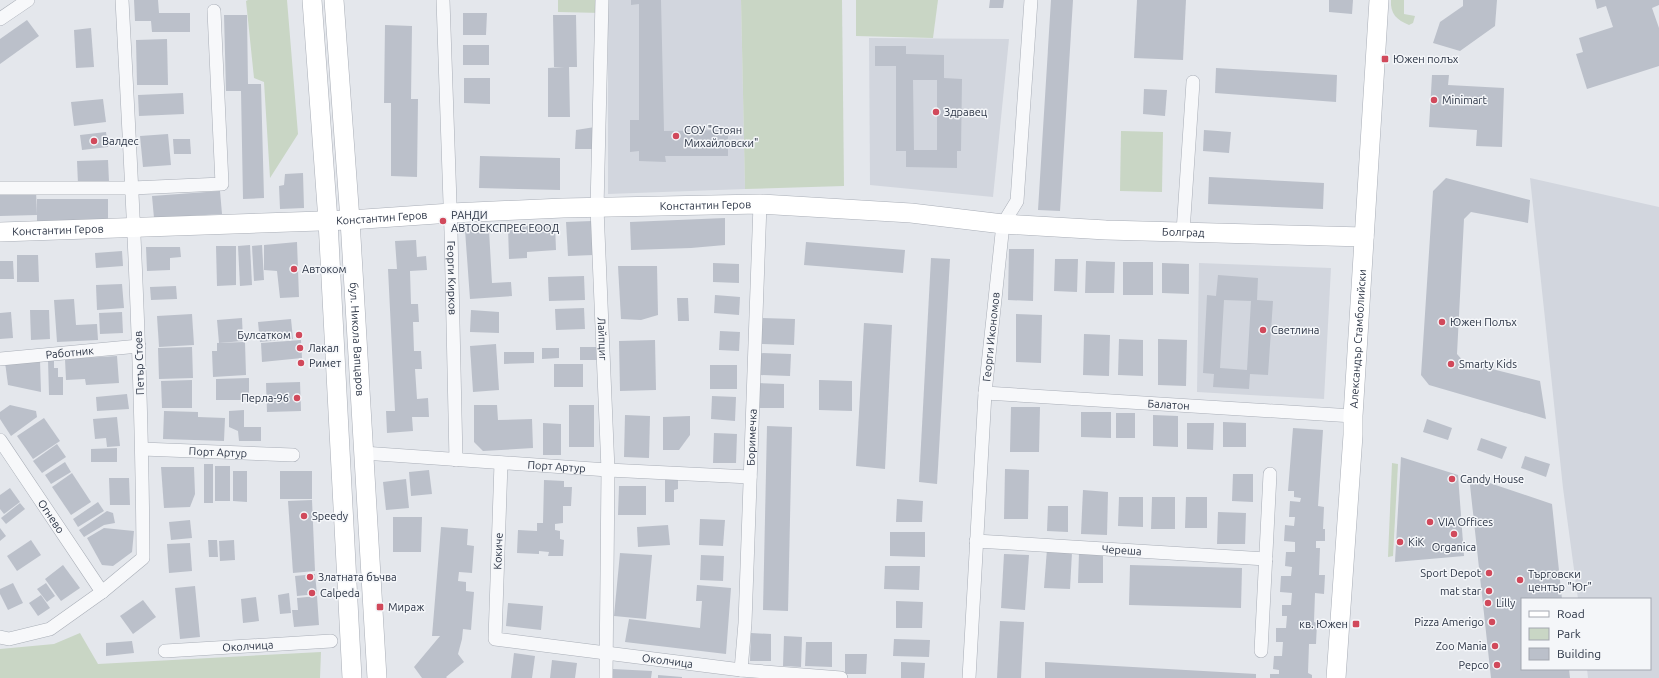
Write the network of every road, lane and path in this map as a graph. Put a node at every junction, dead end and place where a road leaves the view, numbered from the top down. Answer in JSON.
{"nodes":[{"id":1,"x":28,"y":0,"type":"edge"},
{"id":2,"x":122,"y":0,"type":"edge"},
{"id":3,"x":312,"y":0,"type":"edge"},
{"id":4,"x":334,"y":0,"type":"edge"},
{"id":5,"x":443,"y":0,"type":"edge"},
{"id":6,"x":602,"y":0,"type":"edge"},
{"id":7,"x":1031,"y":0,"type":"edge"},
{"id":8,"x":1379,"y":0,"type":"edge"},
{"id":9,"x":214,"y":12,"type":"dead end"},
{"id":10,"x":0,"y":20,"type":"edge"},
{"id":11,"x":1193,"y":82,"type":"dead end"},
{"id":12,"x":0,"y":188,"type":"edge"},
{"id":13,"x":132,"y":188,"type":"junction"},
{"id":14,"x":760,"y":204,"type":"junction"},
{"id":15,"x":597,"y":208,"type":"junction"},
{"id":16,"x":450,"y":213,"type":"junction"},
{"id":17,"x":350,"y":220,"type":"junction"},
{"id":18,"x":328,"y":221,"type":"junction"},
{"id":19,"x":1003,"y":224,"type":"junction"},
{"id":20,"x":135,"y":228,"type":"junction"},
{"id":21,"x":0,"y":232,"type":"edge"},
{"id":22,"x":1184,"y":232,"type":"junction"},
{"id":23,"x":1364,"y":237,"type":"junction"},
{"id":24,"x":139,"y":346,"type":"junction"},
{"id":25,"x":0,"y":359,"type":"edge"},
{"id":26,"x":985,"y":392,"type":"junction"},
{"id":27,"x":1353,"y":416,"type":"junction"},
{"id":28,"x":0,"y":440,"type":"edge"},
{"id":29,"x":142,"y":449,"type":"junction"},
{"id":30,"x":363,"y":453,"type":"junction"},
{"id":31,"x":294,"y":455,"type":"dead end"},
{"id":32,"x":456,"y":460,"type":"junction"},
{"id":33,"x":502,"y":463,"type":"junction"},
{"id":34,"x":608,"y":470,"type":"junction"},
{"id":35,"x":1270,"y":474,"type":"dead end"},
{"id":36,"x":750,"y":477,"type":"junction"},
{"id":37,"x":976,"y":542,"type":"junction"},
{"id":38,"x":1266,"y":559,"type":"junction"},
{"id":39,"x":102,"y":592,"type":"junction"},
{"id":40,"x":0,"y":637,"type":"edge"},
{"id":41,"x":495,"y":639,"type":"joint"},
{"id":42,"x":331,"y":641,"type":"dead end"},
{"id":43,"x":165,"y":651,"type":"dead end"},
{"id":44,"x":1261,"y":651,"type":"dead end"},
{"id":45,"x":606,"y":653,"type":"junction"},
{"id":46,"x":741,"y":670,"type":"junction"},
{"id":47,"x":352,"y":678,"type":"edge"},
{"id":48,"x":377,"y":678,"type":"edge"},
{"id":49,"x":606,"y":678,"type":"edge"},
{"id":50,"x":841,"y":678,"type":"edge"},
{"id":51,"x":969,"y":678,"type":"edge"},
{"id":52,"x":1336,"y":678,"type":"edge"}],
"edges":[{"from":1,"to":10,"type":"street"},
{"from":2,"to":13,"type":"street","name":"Петър Стоев"},
{"from":3,"to":18,"type":"street","name":"бул. Никола Вапцаров"},
{"from":4,"to":17,"type":"street","name":"бул. Никола Вапцаров"},
{"from":5,"to":16,"type":"street","name":"Георги Кирков"},
{"from":6,"to":15,"type":"street","name":"Лайпциг"},
{"from":7,"to":19,"type":"street","name":"Георги Икономов"},
{"from":8,"to":23,"type":"street","name":"Александър Стамболийски"},
{"from":9,"to":13,"type":"street"},
{"from":11,"to":22,"type":"street"},
{"from":12,"to":13,"type":"street"},
{"from":13,"to":20,"type":"street","name":"Петър Стоев"},
{"from":14,"to":15,"type":"street","name":"Константин Геров"},
{"from":14,"to":19,"type":"street","name":"Константин Геров"},
{"from":14,"to":36,"type":"street","name":"Боримечка"},
{"from":15,"to":16,"type":"street","name":"Константин Геров"},
{"from":15,"to":34,"type":"street","name":"Лайпциг"},
{"from":16,"to":17,"type":"street","name":"Константин Геров"},
{"from":16,"to":32,"type":"street","name":"Георги Кирков"},
{"from":17,"to":18,"type":"street","name":"Константин Геров"},
{"from":17,"to":30,"type":"street","name":"бул. Никола Вапцаров"},
{"from":18,"to":20,"type":"street","name":"Константин Геров"},
{"from":18,"to":47,"type":"street","name":"бул. Никола Вапцаров"},
{"from":19,"to":22,"type":"street","name":"Болград"},
{"from":19,"to":26,"type":"street","name":"Георги Икономов"},
{"from":20,"to":21,"type":"street","name":"Константин Геров"},
{"from":20,"to":24,"type":"street","name":"Петър Стоев"},
{"from":22,"to":23,"type":"street","name":"Болград"},
{"from":23,"to":27,"type":"street","name":"Александър Стамболийски"},
{"from":24,"to":25,"type":"street","name":"Работник"},
{"from":24,"to":29,"type":"street","name":"Петър Стоев"},
{"from":26,"to":27,"type":"street","name":"Балатон"},
{"from":26,"to":37,"type":"street","name":"Георги Икономов"},
{"from":27,"to":52,"type":"street","name":"Александър Стамболийски"},
{"from":28,"to":39,"type":"street","name":"Огнево"},
{"from":29,"to":31,"type":"street","name":"Порт Артур"},
{"from":29,"to":39,"type":"street","name":"Петър Стоев"},
{"from":30,"to":32,"type":"street","name":"Порт Артур"},
{"from":30,"to":48,"type":"street","name":"бул. Никола Вапцаров"},
{"from":32,"to":33,"type":"street","name":"Порт Артур"},
{"from":33,"to":34,"type":"street","name":"Порт Артур"},
{"from":33,"to":41,"type":"street","name":"Кокиче"},
{"from":34,"to":36,"type":"street","name":"Порт Артур"},
{"from":34,"to":45,"type":"street","name":"Лайпциг"},
{"from":35,"to":38,"type":"street"},
{"from":36,"to":46,"type":"street","name":"Боримечка"},
{"from":37,"to":38,"type":"street","name":"Череша"},
{"from":37,"to":51,"type":"street","name":"Георги Икономов"},
{"from":38,"to":44,"type":"street"},
{"from":39,"to":40,"type":"street","name":"Петър Стоев"},
{"from":41,"to":45,"type":"street","name":"Околчица"},
{"from":42,"to":43,"type":"street","name":"Околчица"},
{"from":45,"to":46,"type":"street","name":"Околчица"},
{"from":45,"to":49,"type":"street","name":"Лайпциг"},
{"from":46,"to":50,"type":"street","name":"Околчица"}]}
